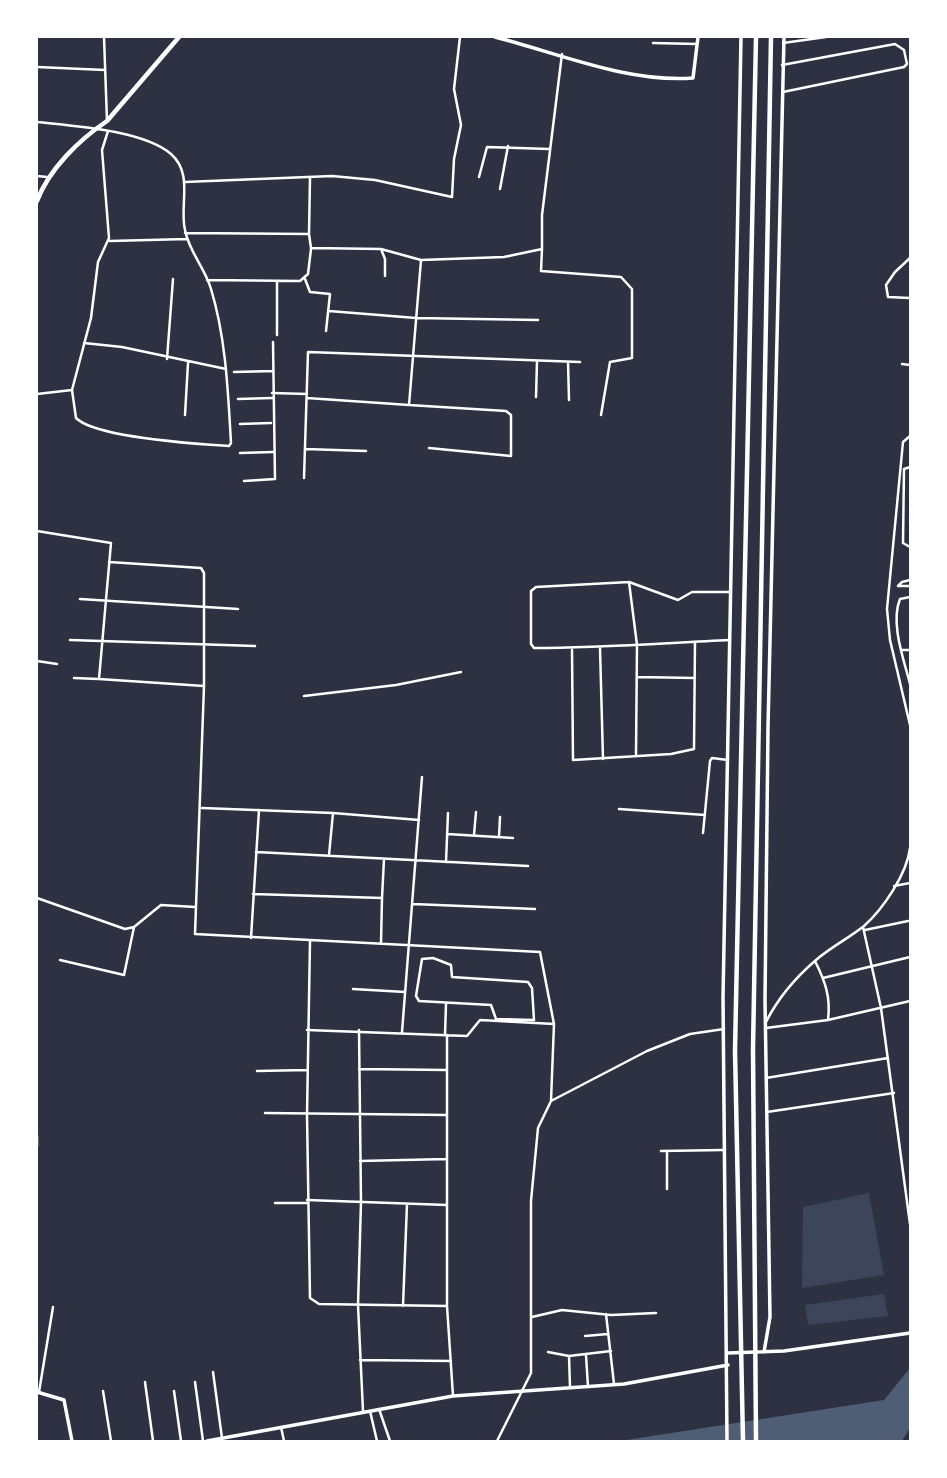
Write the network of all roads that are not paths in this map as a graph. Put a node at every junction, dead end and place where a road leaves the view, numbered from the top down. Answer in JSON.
{"nodes":[{"id":1,"x":103,"y":37,"type":"edge"},
{"id":2,"x":180,"y":37,"type":"edge"},
{"id":3,"x":460,"y":37,"type":"edge"},
{"id":4,"x":495,"y":37,"type":"edge"},
{"id":5,"x":698,"y":37,"type":"edge"},
{"id":6,"x":741,"y":37,"type":"edge"},
{"id":7,"x":756,"y":37,"type":"edge"},
{"id":8,"x":771,"y":37,"type":"edge"},
{"id":9,"x":784,"y":37,"type":"edge"},
{"id":10,"x":826,"y":37,"type":"edge"},
{"id":11,"x":653,"y":43,"type":"dead end"},
{"id":12,"x":783,"y":43,"type":"junction"},
{"id":13,"x":697,"y":44,"type":"junction"},
{"id":14,"x":562,"y":54,"type":"junction"},
{"id":15,"x":785,"y":64,"type":"junction"},
{"id":16,"x":37,"y":67,"type":"edge"},
{"id":17,"x":106,"y":70,"type":"junction"},
{"id":18,"x":783,"y":92,"type":"junction"},
{"id":19,"x":107,"y":121,"type":"junction"},
{"id":20,"x":37,"y":122,"type":"edge"},
{"id":21,"x":94,"y":129,"type":"junction"},
{"id":22,"x":108,"y":130,"type":"junction"},
{"id":23,"x":508,"y":146,"type":"junction"},
{"id":24,"x":550,"y":149,"type":"junction"},
{"id":25,"x":37,"y":176,"type":"edge"},
{"id":26,"x":47,"y":177,"type":"junction"},
{"id":27,"x":479,"y":177,"type":"dead end"},
{"id":28,"x":310,"y":178,"type":"junction"},
{"id":29,"x":185,"y":182,"type":"junction"},
{"id":30,"x":500,"y":189,"type":"dead end"},
{"id":31,"x":37,"y":201,"type":"edge"},
{"id":32,"x":185,"y":233,"type":"junction"},
{"id":33,"x":309,"y":233,"type":"junction"},
{"id":34,"x":187,"y":239,"type":"junction"},
{"id":35,"x":108,"y":242,"type":"junction"},
{"id":36,"x":311,"y":248,"type":"junction"},
{"id":37,"x":542,"y":248,"type":"junction"},
{"id":38,"x":381,"y":249,"type":"junction"},
{"id":39,"x":910,"y":258,"type":"edge"},
{"id":40,"x":421,"y":260,"type":"junction"},
{"id":41,"x":385,"y":276,"type":"dead end"},
{"id":42,"x":173,"y":279,"type":"dead end"},
{"id":43,"x":304,"y":279,"type":"junction"},
{"id":44,"x":207,"y":280,"type":"junction"},
{"id":45,"x":277,"y":281,"type":"junction"},
{"id":46,"x":910,"y":298,"type":"edge"},
{"id":47,"x":329,"y":310,"type":"junction"},
{"id":48,"x":416,"y":318,"type":"junction"},
{"id":49,"x":538,"y":320,"type":"dead end"},
{"id":50,"x":326,"y":331,"type":"dead end"},
{"id":51,"x":277,"y":335,"type":"dead end"},
{"id":52,"x":272,"y":342,"type":"dead end"},
{"id":53,"x":85,"y":343,"type":"junction"},
{"id":54,"x":413,"y":358,"type":"junction"},
{"id":55,"x":167,"y":359,"type":"junction"},
{"id":56,"x":537,"y":361,"type":"junction"},
{"id":57,"x":568,"y":362,"type":"junction"},
{"id":58,"x":580,"y":362,"type":"dead end"},
{"id":59,"x":188,"y":363,"type":"junction"},
{"id":60,"x":902,"y":364,"type":"dead end"},
{"id":61,"x":910,"y":365,"type":"edge"},
{"id":62,"x":226,"y":369,"type":"junction"},
{"id":63,"x":273,"y":371,"type":"junction"},
{"id":64,"x":234,"y":372,"type":"dead end"},
{"id":65,"x":72,"y":390,"type":"junction"},
{"id":66,"x":272,"y":393,"type":"junction"},
{"id":67,"x":37,"y":394,"type":"edge"},
{"id":68,"x":307,"y":396,"type":"junction"},
{"id":69,"x":536,"y":397,"type":"dead end"},
{"id":70,"x":272,"y":398,"type":"junction"},
{"id":71,"x":238,"y":399,"type":"dead end"},
{"id":72,"x":569,"y":400,"type":"dead end"},
{"id":73,"x":410,"y":405,"type":"junction"},
{"id":74,"x":185,"y":415,"type":"dead end"},
{"id":75,"x":601,"y":415,"type":"dead end"},
{"id":76,"x":272,"y":423,"type":"junction"},
{"id":77,"x":240,"y":424,"type":"dead end"},
{"id":78,"x":910,"y":436,"type":"edge"},
{"id":79,"x":429,"y":448,"type":"dead end"},
{"id":80,"x":305,"y":449,"type":"junction"},
{"id":81,"x":366,"y":451,"type":"dead end"},
{"id":82,"x":273,"y":452,"type":"junction"},
{"id":83,"x":240,"y":453,"type":"dead end"},
{"id":84,"x":910,"y":467,"type":"edge"},
{"id":85,"x":304,"y":478,"type":"dead end"},
{"id":86,"x":244,"y":481,"type":"dead end"},
{"id":87,"x":37,"y":531,"type":"edge"},
{"id":88,"x":910,"y":547,"type":"edge"},
{"id":89,"x":109,"y":562,"type":"junction"},
{"id":90,"x":910,"y":580,"type":"edge"},
{"id":91,"x":629,"y":582,"type":"junction"},
{"id":92,"x":898,"y":586,"type":"junction"},
{"id":93,"x":910,"y":586,"type":"edge"},
{"id":94,"x":888,"y":587,"type":"junction"},
{"id":95,"x":730,"y":593,"type":"junction"},
{"id":96,"x":910,"y":597,"type":"edge"},
{"id":97,"x":80,"y":599,"type":"dead end"},
{"id":98,"x":105,"y":600,"type":"junction"},
{"id":99,"x":204,"y":605,"type":"junction"},
{"id":100,"x":238,"y":609,"type":"dead end"},
{"id":101,"x":69,"y":640,"type":"dead end"},
{"id":102,"x":730,"y":640,"type":"junction"},
{"id":103,"x":102,"y":642,"type":"junction"},
{"id":104,"x":695,"y":642,"type":"junction"},
{"id":105,"x":205,"y":644,"type":"junction"},
{"id":106,"x":637,"y":645,"type":"junction"},
{"id":107,"x":255,"y":646,"type":"dead end"},
{"id":108,"x":572,"y":648,"type":"junction"},
{"id":109,"x":600,"y":648,"type":"junction"},
{"id":110,"x":901,"y":650,"type":"junction"},
{"id":111,"x":910,"y":650,"type":"edge"},
{"id":112,"x":37,"y":661,"type":"edge"},
{"id":113,"x":57,"y":664,"type":"dead end"},
{"id":114,"x":461,"y":672,"type":"dead end"},
{"id":115,"x":637,"y":677,"type":"junction"},
{"id":116,"x":74,"y":678,"type":"dead end"},
{"id":117,"x":695,"y":678,"type":"junction"},
{"id":118,"x":99,"y":679,"type":"junction"},
{"id":119,"x":910,"y":684,"type":"edge"},
{"id":120,"x":204,"y":686,"type":"junction"},
{"id":121,"x":304,"y":696,"type":"dead end"},
{"id":122,"x":910,"y":725,"type":"edge"},
{"id":123,"x":636,"y":754,"type":"junction"},
{"id":124,"x":603,"y":759,"type":"junction"},
{"id":125,"x":728,"y":760,"type":"junction"},
{"id":126,"x":422,"y":777,"type":"dead end"},
{"id":127,"x":202,"y":808,"type":"junction"},
{"id":128,"x":619,"y":809,"type":"dead end"},
{"id":129,"x":259,"y":810,"type":"junction"},
{"id":130,"x":476,"y":812,"type":"dead end"},
{"id":131,"x":333,"y":813,"type":"junction"},
{"id":132,"x":448,"y":813,"type":"dead end"},
{"id":133,"x":705,"y":815,"type":"junction"},
{"id":134,"x":500,"y":817,"type":"dead end"},
{"id":135,"x":419,"y":820,"type":"junction"},
{"id":136,"x":704,"y":833,"type":"dead end"},
{"id":137,"x":447,"y":834,"type":"junction"},
{"id":138,"x":474,"y":835,"type":"junction"},
{"id":139,"x":499,"y":837,"type":"junction"},
{"id":140,"x":513,"y":838,"type":"dead end"},
{"id":141,"x":910,"y":848,"type":"edge"},
{"id":142,"x":256,"y":852,"type":"junction"},
{"id":143,"x":329,"y":855,"type":"junction"},
{"id":144,"x":384,"y":859,"type":"junction"},
{"id":145,"x":416,"y":860,"type":"junction"},
{"id":146,"x":446,"y":862,"type":"junction"},
{"id":147,"x":528,"y":866,"type":"dead end"},
{"id":148,"x":910,"y":883,"type":"edge"},
{"id":149,"x":894,"y":887,"type":"junction"},
{"id":150,"x":253,"y":894,"type":"junction"},
{"id":151,"x":37,"y":898,"type":"edge"},
{"id":152,"x":382,"y":898,"type":"junction"},
{"id":153,"x":412,"y":904,"type":"junction"},
{"id":154,"x":195,"y":907,"type":"junction"},
{"id":155,"x":535,"y":909,"type":"dead end"},
{"id":156,"x":908,"y":921,"type":"dead end"},
{"id":157,"x":134,"y":927,"type":"junction"},
{"id":158,"x":864,"y":928,"type":"junction"},
{"id":159,"x":250,"y":938,"type":"junction"},
{"id":160,"x":310,"y":941,"type":"junction"},
{"id":161,"x":381,"y":944,"type":"junction"},
{"id":162,"x":408,"y":946,"type":"junction"},
{"id":163,"x":426,"y":946,"type":"junction"},
{"id":164,"x":910,"y":957,"type":"edge"},
{"id":165,"x":426,"y":958,"type":"junction"},
{"id":166,"x":60,"y":960,"type":"dead end"},
{"id":167,"x":815,"y":961,"type":"junction"},
{"id":168,"x":872,"y":964,"type":"junction"},
{"id":169,"x":823,"y":978,"type":"junction"},
{"id":170,"x":354,"y":989,"type":"dead end"},
{"id":171,"x":405,"y":992,"type":"junction"},
{"id":172,"x":446,"y":1002,"type":"junction"},
{"id":173,"x":910,"y":1002,"type":"edge"},
{"id":174,"x":881,"y":1008,"type":"junction"},
{"id":175,"x":828,"y":1020,"type":"junction"},
{"id":176,"x":554,"y":1024,"type":"junction"},
{"id":177,"x":766,"y":1025,"type":"junction"},
{"id":178,"x":724,"y":1029,"type":"junction"},
{"id":179,"x":307,"y":1030,"type":"junction"},
{"id":180,"x":359,"y":1030,"type":"junction"},
{"id":181,"x":402,"y":1032,"type":"junction"},
{"id":182,"x":446,"y":1035,"type":"junction"},
{"id":183,"x":888,"y":1058,"type":"junction"},
{"id":184,"x":359,"y":1069,"type":"junction"},
{"id":185,"x":307,"y":1070,"type":"junction"},
{"id":186,"x":447,"y":1070,"type":"junction"},
{"id":187,"x":257,"y":1072,"type":"dead end"},
{"id":188,"x":766,"y":1078,"type":"junction"},
{"id":189,"x":894,"y":1093,"type":"junction"},
{"id":190,"x":551,"y":1101,"type":"junction"},
{"id":191,"x":767,"y":1112,"type":"junction"},
{"id":192,"x":265,"y":1113,"type":"dead end"},
{"id":193,"x":307,"y":1115,"type":"junction"},
{"id":194,"x":447,"y":1115,"type":"junction"},
{"id":195,"x":359,"y":1116,"type":"junction"},
{"id":196,"x":37,"y":1136,"type":"edge"},
{"id":197,"x":37,"y":1146,"type":"edge"},
{"id":198,"x":726,"y":1150,"type":"junction"},
{"id":199,"x":660,"y":1151,"type":"dead end"},
{"id":200,"x":667,"y":1151,"type":"junction"},
{"id":201,"x":447,"y":1159,"type":"junction"},
{"id":202,"x":360,"y":1160,"type":"junction"},
{"id":203,"x":667,"y":1189,"type":"dead end"},
{"id":204,"x":307,"y":1201,"type":"junction"},
{"id":205,"x":361,"y":1202,"type":"junction"},
{"id":206,"x":275,"y":1203,"type":"dead end"},
{"id":207,"x":407,"y":1203,"type":"junction"},
{"id":208,"x":447,"y":1205,"type":"junction"},
{"id":209,"x":910,"y":1224,"type":"edge"},
{"id":210,"x":358,"y":1305,"type":"junction"},
{"id":211,"x":403,"y":1306,"type":"junction"},
{"id":212,"x":447,"y":1306,"type":"junction"},
{"id":213,"x":52,"y":1307,"type":"dead end"},
{"id":214,"x":656,"y":1313,"type":"dead end"},
{"id":215,"x":606,"y":1314,"type":"junction"},
{"id":216,"x":532,"y":1317,"type":"junction"},
{"id":217,"x":910,"y":1333,"type":"edge"},
{"id":218,"x":608,"y":1334,"type":"junction"},
{"id":219,"x":586,"y":1336,"type":"dead end"},
{"id":220,"x":611,"y":1351,"type":"junction"},
{"id":221,"x":548,"y":1352,"type":"dead end"},
{"id":222,"x":764,"y":1352,"type":"junction"},
{"id":223,"x":728,"y":1353,"type":"junction"},
{"id":224,"x":586,"y":1355,"type":"dead end"},
{"id":225,"x":569,"y":1356,"type":"junction"},
{"id":226,"x":360,"y":1360,"type":"junction"},
{"id":227,"x":451,"y":1361,"type":"junction"},
{"id":228,"x":728,"y":1365,"type":"junction"},
{"id":229,"x":213,"y":1372,"type":"dead end"},
{"id":230,"x":145,"y":1382,"type":"dead end"},
{"id":231,"x":195,"y":1382,"type":"dead end"},
{"id":232,"x":614,"y":1385,"type":"junction"},
{"id":233,"x":588,"y":1387,"type":"junction"},
{"id":234,"x":570,"y":1388,"type":"junction"},
{"id":235,"x":103,"y":1391,"type":"dead end"},
{"id":236,"x":174,"y":1391,"type":"dead end"},
{"id":237,"x":523,"y":1391,"type":"junction"},
{"id":238,"x":38,"y":1392,"type":"edge"},
{"id":239,"x":453,"y":1396,"type":"junction"},
{"id":240,"x":379,"y":1409,"type":"junction"},
{"id":241,"x":370,"y":1410,"type":"junction"},
{"id":242,"x":363,"y":1413,"type":"junction"},
{"id":243,"x":281,"y":1426,"type":"junction"},
{"id":244,"x":225,"y":1439,"type":"edge"},
{"id":245,"x":72,"y":1441,"type":"edge"},
{"id":246,"x":111,"y":1441,"type":"edge"},
{"id":247,"x":153,"y":1441,"type":"edge"},
{"id":248,"x":181,"y":1441,"type":"edge"},
{"id":249,"x":205,"y":1441,"type":"edge"},
{"id":250,"x":285,"y":1441,"type":"edge"},
{"id":251,"x":377,"y":1441,"type":"edge"},
{"id":252,"x":390,"y":1441,"type":"edge"},
{"id":253,"x":497,"y":1441,"type":"edge"},
{"id":254,"x":727,"y":1441,"type":"edge"},
{"id":255,"x":743,"y":1441,"type":"edge"},
{"id":256,"x":756,"y":1441,"type":"edge"}],
"edges":[{"from":1,"to":17,"type":"street"},
{"from":2,"to":19,"type":"main road"},
{"from":3,"to":28,"type":"street"},
{"from":4,"to":14,"type":"street"},
{"from":5,"to":13,"type":"street"},
{"from":6,"to":95,"type":"street"},
{"from":7,"to":255,"type":"main road"},
{"from":8,"to":256,"type":"main road"},
{"from":9,"to":12,"type":"street"},
{"from":10,"to":12,"type":"street"},
{"from":11,"to":13,"type":"street"},
{"from":12,"to":15,"type":"street"},
{"from":13,"to":14,"type":"street"},
{"from":14,"to":24,"type":"street"},
{"from":15,"to":18,"type":"street"},
{"from":15,"to":18,"type":"street"},
{"from":16,"to":17,"type":"street"},
{"from":17,"to":19,"type":"street"},
{"from":18,"to":177,"type":"street"},
{"from":19,"to":21,"type":"main road"},
{"from":20,"to":21,"type":"street"},
{"from":21,"to":22,"type":"street"},
{"from":21,"to":26,"type":"main road"},
{"from":22,"to":29,"type":"street"},
{"from":22,"to":35,"type":"street"},
{"from":23,"to":24,"type":"street"},
{"from":23,"to":27,"type":"street"},
{"from":23,"to":30,"type":"street"},
{"from":24,"to":37,"type":"street"},
{"from":25,"to":26,"type":"street"},
{"from":26,"to":31,"type":"main road"},
{"from":28,"to":29,"type":"street"},
{"from":28,"to":33,"type":"street"},
{"from":29,"to":32,"type":"street"},
{"from":32,"to":33,"type":"street"},
{"from":32,"to":34,"type":"street"},
{"from":33,"to":36,"type":"street"},
{"from":34,"to":35,"type":"street"},
{"from":34,"to":44,"type":"street"},
{"from":35,"to":53,"type":"street"},
{"from":36,"to":38,"type":"street"},
{"from":36,"to":43,"type":"street"},
{"from":37,"to":40,"type":"street"},
{"from":37,"to":75,"type":"street"},
{"from":38,"to":40,"type":"street"},
{"from":38,"to":41,"type":"street"},
{"from":39,"to":46,"type":"street"},
{"from":40,"to":48,"type":"street"},
{"from":42,"to":55,"type":"street"},
{"from":43,"to":45,"type":"street"},
{"from":43,"to":47,"type":"street"},
{"from":44,"to":45,"type":"street"},
{"from":44,"to":62,"type":"street"},
{"from":45,"to":51,"type":"street"},
{"from":47,"to":48,"type":"street"},
{"from":47,"to":50,"type":"street"},
{"from":48,"to":49,"type":"street"},
{"from":48,"to":54,"type":"street"},
{"from":52,"to":63,"type":"street"},
{"from":53,"to":55,"type":"street"},
{"from":53,"to":65,"type":"street"},
{"from":54,"to":56,"type":"street"},
{"from":54,"to":68,"type":"street"},
{"from":54,"to":73,"type":"street"},
{"from":55,"to":59,"type":"street"},
{"from":56,"to":57,"type":"street"},
{"from":56,"to":69,"type":"street"},
{"from":57,"to":58,"type":"street"},
{"from":57,"to":72,"type":"street"},
{"from":59,"to":62,"type":"street"},
{"from":59,"to":74,"type":"street"},
{"from":60,"to":61,"type":"street"},
{"from":62,"to":65,"type":"street"},
{"from":63,"to":64,"type":"street"},
{"from":63,"to":66,"type":"street"},
{"from":65,"to":67,"type":"street"},
{"from":66,"to":68,"type":"street"},
{"from":66,"to":70,"type":"street"},
{"from":68,"to":73,"type":"street"},
{"from":68,"to":80,"type":"street"},
{"from":70,"to":71,"type":"street"},
{"from":70,"to":76,"type":"street"},
{"from":73,"to":79,"type":"street"},
{"from":76,"to":77,"type":"street"},
{"from":76,"to":82,"type":"street"},
{"from":78,"to":94,"type":"street"},
{"from":80,"to":81,"type":"street"},
{"from":80,"to":85,"type":"street"},
{"from":82,"to":83,"type":"street"},
{"from":82,"to":86,"type":"street"},
{"from":84,"to":88,"type":"street"},
{"from":87,"to":89,"type":"street"},
{"from":89,"to":98,"type":"street"},
{"from":89,"to":99,"type":"street"},
{"from":90,"to":92,"type":"street"},
{"from":91,"to":95,"type":"street"},
{"from":91,"to":106,"type":"street"},
{"from":91,"to":108,"type":"street"},
{"from":92,"to":93,"type":"street"},
{"from":92,"to":94,"type":"street"},
{"from":94,"to":122,"type":"street"},
{"from":95,"to":102,"type":"street"},
{"from":96,"to":110,"type":"street"},
{"from":97,"to":98,"type":"street"},
{"from":98,"to":99,"type":"street"},
{"from":98,"to":103,"type":"street"},
{"from":99,"to":100,"type":"street"},
{"from":99,"to":105,"type":"street"},
{"from":101,"to":103,"type":"street"},
{"from":102,"to":104,"type":"street"},
{"from":102,"to":125,"type":"street"},
{"from":103,"to":105,"type":"street"},
{"from":103,"to":118,"type":"street"},
{"from":104,"to":106,"type":"street"},
{"from":104,"to":117,"type":"street"},
{"from":105,"to":107,"type":"street"},
{"from":105,"to":120,"type":"street"},
{"from":106,"to":109,"type":"street"},
{"from":106,"to":115,"type":"street"},
{"from":108,"to":109,"type":"street"},
{"from":108,"to":124,"type":"street"},
{"from":109,"to":124,"type":"street"},
{"from":110,"to":111,"type":"street"},
{"from":110,"to":119,"type":"street"},
{"from":112,"to":113,"type":"street"},
{"from":114,"to":121,"type":"street"},
{"from":115,"to":117,"type":"street"},
{"from":115,"to":123,"type":"street"},
{"from":116,"to":118,"type":"street"},
{"from":117,"to":123,"type":"street"},
{"from":118,"to":120,"type":"street"},
{"from":120,"to":127,"type":"street"},
{"from":123,"to":124,"type":"street"},
{"from":125,"to":133,"type":"street"},
{"from":125,"to":178,"type":"street"},
{"from":126,"to":135,"type":"street"},
{"from":127,"to":129,"type":"street"},
{"from":127,"to":154,"type":"street"},
{"from":128,"to":133,"type":"street"},
{"from":129,"to":131,"type":"street"},
{"from":129,"to":142,"type":"street"},
{"from":130,"to":138,"type":"street"},
{"from":131,"to":135,"type":"street"},
{"from":131,"to":143,"type":"street"},
{"from":132,"to":137,"type":"street"},
{"from":133,"to":136,"type":"street"},
{"from":134,"to":139,"type":"street"},
{"from":135,"to":145,"type":"street"},
{"from":137,"to":138,"type":"street"},
{"from":137,"to":146,"type":"street"},
{"from":138,"to":139,"type":"street"},
{"from":139,"to":140,"type":"street"},
{"from":141,"to":149,"type":"street"},
{"from":142,"to":143,"type":"street"},
{"from":142,"to":150,"type":"street"},
{"from":143,"to":144,"type":"street"},
{"from":144,"to":145,"type":"street"},
{"from":144,"to":152,"type":"street"},
{"from":145,"to":146,"type":"street"},
{"from":145,"to":153,"type":"street"},
{"from":146,"to":147,"type":"street"},
{"from":148,"to":149,"type":"street"},
{"from":149,"to":158,"type":"street"},
{"from":150,"to":152,"type":"street"},
{"from":150,"to":159,"type":"street"},
{"from":151,"to":157,"type":"street"},
{"from":152,"to":161,"type":"street"},
{"from":153,"to":155,"type":"street"},
{"from":153,"to":162,"type":"street"},
{"from":154,"to":157,"type":"street"},
{"from":154,"to":159,"type":"street"},
{"from":156,"to":158,"type":"street"},
{"from":157,"to":166,"type":"street"},
{"from":158,"to":167,"type":"street"},
{"from":158,"to":168,"type":"street"},
{"from":159,"to":160,"type":"street"},
{"from":160,"to":161,"type":"street"},
{"from":160,"to":179,"type":"street"},
{"from":161,"to":162,"type":"street"},
{"from":162,"to":163,"type":"street"},
{"from":162,"to":171,"type":"street"},
{"from":163,"to":165,"type":"street"},
{"from":163,"to":176,"type":"street"},
{"from":164,"to":168,"type":"street"},
{"from":165,"to":172,"type":"street"},
{"from":165,"to":172,"type":"street"},
{"from":167,"to":169,"type":"street"},
{"from":167,"to":177,"type":"street"},
{"from":168,"to":169,"type":"street"},
{"from":168,"to":174,"type":"street"},
{"from":169,"to":175,"type":"street"},
{"from":170,"to":171,"type":"street"},
{"from":171,"to":181,"type":"street"},
{"from":172,"to":182,"type":"street"},
{"from":173,"to":174,"type":"street"},
{"from":174,"to":175,"type":"street"},
{"from":174,"to":183,"type":"street"},
{"from":175,"to":177,"type":"street"},
{"from":176,"to":182,"type":"street"},
{"from":176,"to":190,"type":"street"},
{"from":177,"to":188,"type":"street"},
{"from":178,"to":190,"type":"street"},
{"from":178,"to":198,"type":"street"},
{"from":179,"to":180,"type":"street"},
{"from":179,"to":185,"type":"street"},
{"from":180,"to":181,"type":"street"},
{"from":180,"to":184,"type":"street"},
{"from":181,"to":182,"type":"street"},
{"from":182,"to":186,"type":"street"},
{"from":183,"to":188,"type":"street"},
{"from":183,"to":189,"type":"street"},
{"from":184,"to":186,"type":"street"},
{"from":184,"to":195,"type":"street"},
{"from":185,"to":187,"type":"street"},
{"from":185,"to":193,"type":"street"},
{"from":186,"to":194,"type":"street"},
{"from":188,"to":191,"type":"street"},
{"from":189,"to":191,"type":"street"},
{"from":189,"to":209,"type":"street"},
{"from":190,"to":216,"type":"street"},
{"from":191,"to":222,"type":"street"},
{"from":192,"to":193,"type":"street"},
{"from":193,"to":195,"type":"street"},
{"from":193,"to":204,"type":"street"},
{"from":194,"to":195,"type":"street"},
{"from":194,"to":201,"type":"street"},
{"from":195,"to":202,"type":"street"},
{"from":196,"to":197,"type":"street"},
{"from":198,"to":200,"type":"street"},
{"from":198,"to":223,"type":"street"},
{"from":199,"to":200,"type":"street"},
{"from":200,"to":203,"type":"street"},
{"from":201,"to":202,"type":"street"},
{"from":201,"to":208,"type":"street"},
{"from":202,"to":205,"type":"street"},
{"from":204,"to":205,"type":"street"},
{"from":204,"to":206,"type":"street"},
{"from":204,"to":210,"type":"street"},
{"from":205,"to":207,"type":"street"},
{"from":205,"to":210,"type":"street"},
{"from":207,"to":208,"type":"street"},
{"from":207,"to":211,"type":"street"},
{"from":208,"to":212,"type":"street"},
{"from":210,"to":211,"type":"street"},
{"from":210,"to":226,"type":"street"},
{"from":211,"to":212,"type":"street"},
{"from":212,"to":227,"type":"street"},
{"from":213,"to":238,"type":"street"},
{"from":214,"to":215,"type":"street"},
{"from":215,"to":216,"type":"street"},
{"from":215,"to":218,"type":"street"},
{"from":216,"to":237,"type":"street"},
{"from":217,"to":222,"type":"street"},
{"from":218,"to":219,"type":"street"},
{"from":218,"to":220,"type":"street"},
{"from":220,"to":225,"type":"street"},
{"from":220,"to":232,"type":"street"},
{"from":221,"to":225,"type":"street"},
{"from":222,"to":223,"type":"street"},
{"from":223,"to":228,"type":"street"},
{"from":224,"to":233,"type":"street"},
{"from":225,"to":234,"type":"street"},
{"from":226,"to":227,"type":"street"},
{"from":226,"to":242,"type":"street"},
{"from":227,"to":239,"type":"street"},
{"from":228,"to":232,"type":"street"},
{"from":228,"to":254,"type":"street"},
{"from":229,"to":244,"type":"street"},
{"from":230,"to":247,"type":"street"},
{"from":231,"to":249,"type":"street"},
{"from":232,"to":233,"type":"street"},
{"from":233,"to":234,"type":"street"},
{"from":234,"to":237,"type":"street"},
{"from":235,"to":246,"type":"street"},
{"from":236,"to":248,"type":"street"},
{"from":237,"to":239,"type":"street"},
{"from":237,"to":253,"type":"street"},
{"from":238,"to":245,"type":"street"},
{"from":239,"to":240,"type":"street"},
{"from":240,"to":241,"type":"street"},
{"from":240,"to":252,"type":"street"},
{"from":241,"to":242,"type":"street"},
{"from":241,"to":251,"type":"street"},
{"from":242,"to":243,"type":"street"},
{"from":243,"to":244,"type":"street"},
{"from":243,"to":250,"type":"street"},
{"from":244,"to":249,"type":"street"}]}
